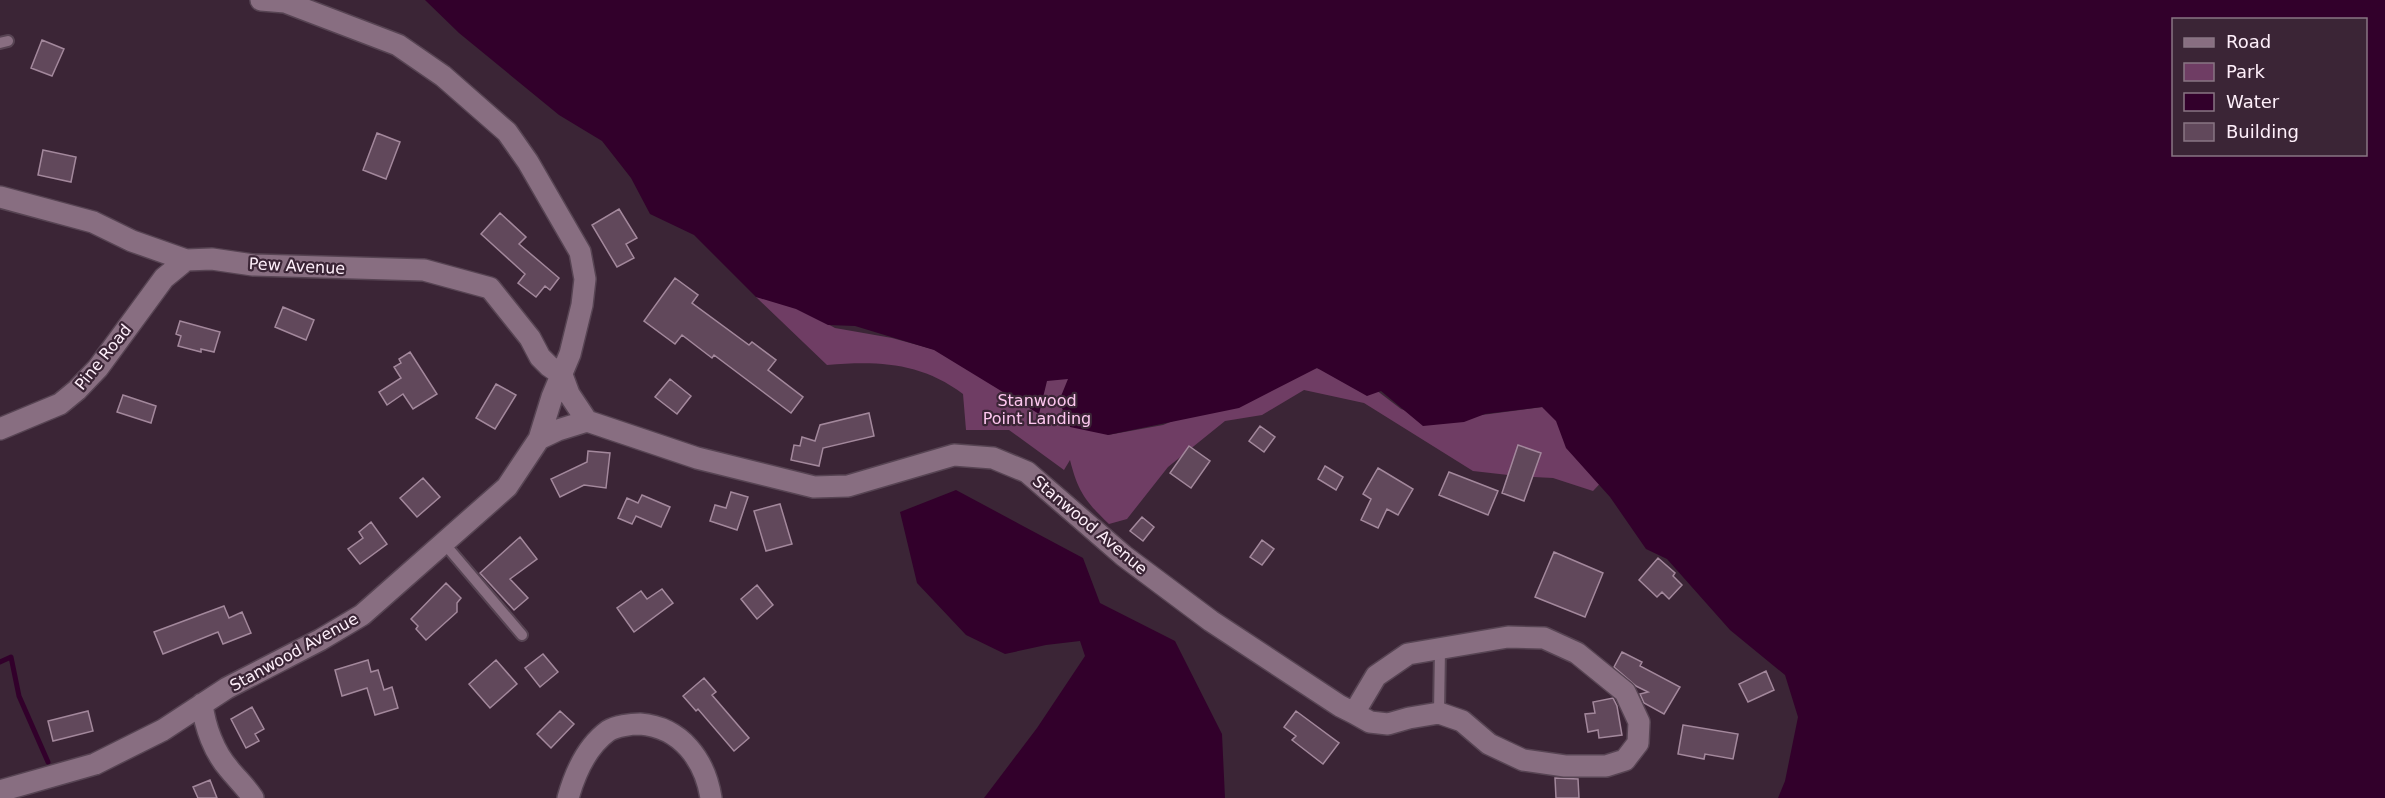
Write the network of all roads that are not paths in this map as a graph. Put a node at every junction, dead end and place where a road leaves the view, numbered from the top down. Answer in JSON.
{"nodes":[{"id":1,"x":261,"y":0,"type":"edge"},
{"id":2,"x":0,"y":197,"type":"edge"},
{"id":3,"x":186,"y":260,"type":"junction"},
{"id":4,"x":562,"y":375,"type":"junction"},
{"id":5,"x":587,"y":421,"type":"junction"},
{"id":6,"x":0,"y":429,"type":"edge"},
{"id":7,"x":539,"y":439,"type":"junction"},
{"id":8,"x":443,"y":542,"type":"junction"},
{"id":9,"x":522,"y":634,"type":"dead end"},
{"id":10,"x":1440,"y":648,"type":"junction"},
{"id":11,"x":202,"y":704,"type":"junction"},
{"id":12,"x":1439,"y":712,"type":"junction"},
{"id":13,"x":1354,"y":713,"type":"junction"},
{"id":14,"x":0,"y":791,"type":"edge"},
{"id":15,"x":254,"y":798,"type":"edge"},
{"id":16,"x":568,"y":798,"type":"edge"},
{"id":17,"x":711,"y":798,"type":"edge"}],
"edges":[{"from":1,"to":4,"type":"street","name":"Stanwood Avenue"},
{"from":2,"to":3,"type":"street","name":"Pew Avenue"},
{"from":3,"to":4,"type":"street","name":"Pew Avenue"},
{"from":3,"to":6,"type":"street","name":"Pine Road"},
{"from":4,"to":5,"type":"street"},
{"from":4,"to":7,"type":"street","name":"Stanwood Avenue"},
{"from":5,"to":7,"type":"street"},
{"from":5,"to":13,"type":"street","name":"Stanwood Avenue"},
{"from":7,"to":8,"type":"street","name":"Stanwood Avenue"},
{"from":8,"to":9,"type":"lane"},
{"from":8,"to":11,"type":"street","name":"Stanwood Avenue"},
{"from":10,"to":12,"type":"lane"},
{"from":10,"to":12,"type":"street"},
{"from":10,"to":13,"type":"street"},
{"from":11,"to":14,"type":"street","name":"Stanwood Avenue"},
{"from":11,"to":15,"type":"street"},
{"from":12,"to":13,"type":"street","name":"Stanwood Avenue"},
{"from":16,"to":17,"type":"street"}]}
